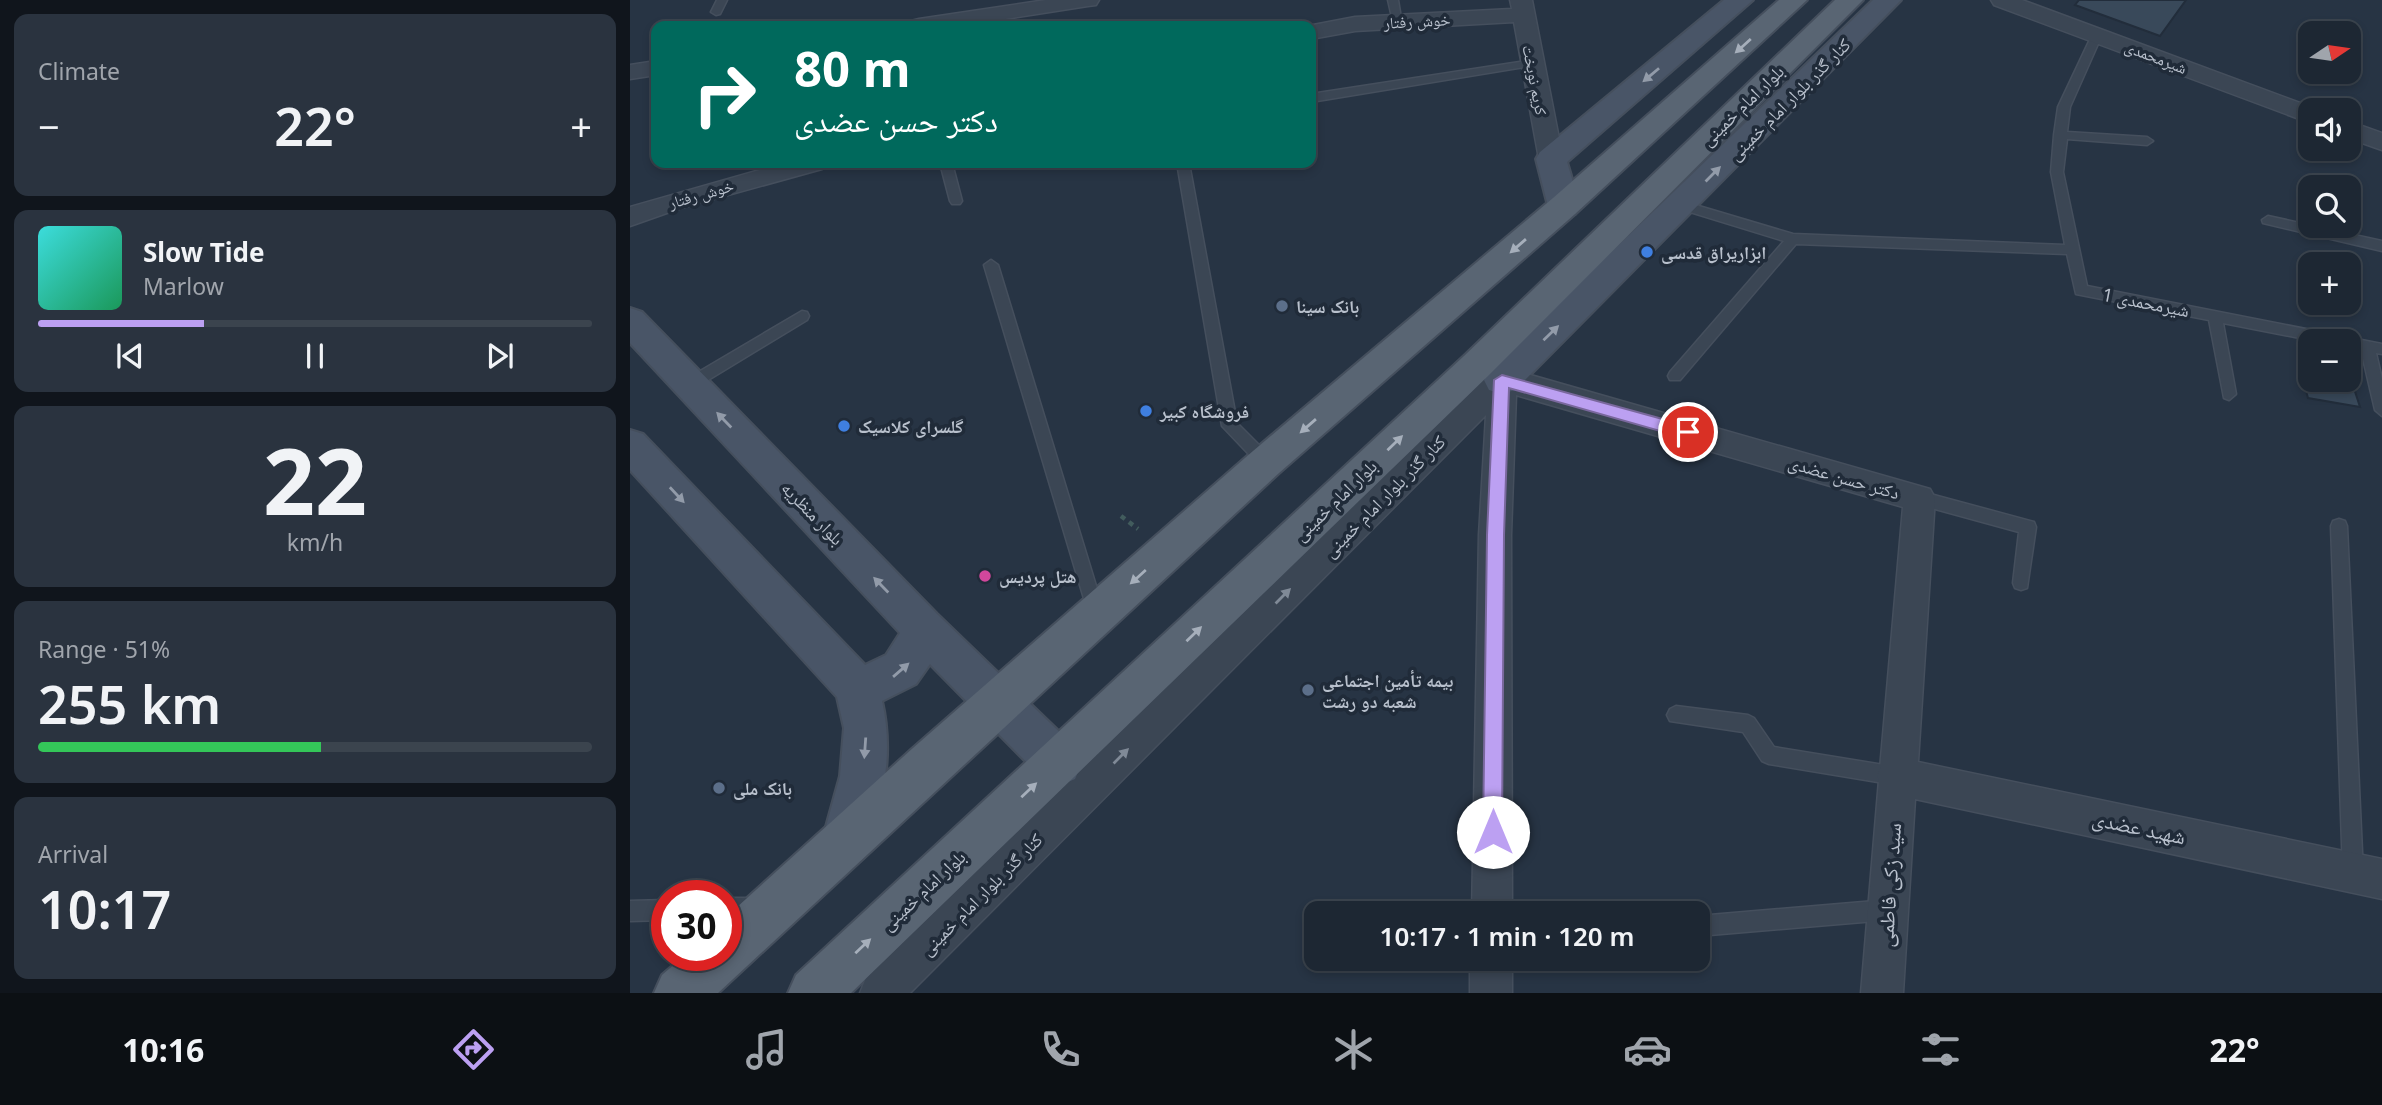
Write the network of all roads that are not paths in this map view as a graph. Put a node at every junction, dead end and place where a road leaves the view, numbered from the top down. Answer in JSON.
{"nodes":[{"id":1,"x":722,"y":0,"type":"edge"},
{"id":2,"x":1088,"y":0,"type":"edge"},
{"id":3,"x":1393,"y":0,"type":"edge"},
{"id":4,"x":1740,"y":0,"type":"edge"},
{"id":5,"x":1794,"y":0,"type":"edge"},
{"id":6,"x":1850,"y":0,"type":"edge"},
{"id":7,"x":1888,"y":0,"type":"edge"},
{"id":8,"x":2002,"y":0,"type":"edge"},
{"id":9,"x":1522,"y":7,"type":"edge"},
{"id":10,"x":716,"y":12,"type":"dead end"},
{"id":11,"x":952,"y":21,"type":"edge"},
{"id":12,"x":1398,"y":22,"type":"junction"},
{"id":13,"x":1316,"y":31,"type":"edge"},
{"id":14,"x":2097,"y":35,"type":"junction"},
{"id":15,"x":1532,"y":63,"type":"junction"},
{"id":16,"x":651,"y":69,"type":"edge"},
{"id":17,"x":630,"y":72,"type":"edge"},
{"id":18,"x":1316,"y":97,"type":"edge"},
{"id":19,"x":2298,"y":110,"type":"edge"},
{"id":20,"x":2361,"y":134,"type":"edge"},
{"id":21,"x":2060,"y":135,"type":"junction"},
{"id":22,"x":2147,"y":141,"type":"dead end"},
{"id":23,"x":2382,"y":142,"type":"edge"},
{"id":24,"x":1551,"y":159,"type":"junction"},
{"id":25,"x":795,"y":168,"type":"edge"},
{"id":26,"x":947,"y":168,"type":"edge"},
{"id":27,"x":1184,"y":168,"type":"edge"},
{"id":28,"x":956,"y":201,"type":"dead end"},
{"id":29,"x":1682,"y":205,"type":"junction"},
{"id":30,"x":1564,"y":206,"type":"junction"},
{"id":31,"x":630,"y":217,"type":"edge"},
{"id":32,"x":2268,"y":220,"type":"dead end"},
{"id":33,"x":1793,"y":239,"type":"junction"},
{"id":34,"x":2382,"y":246,"type":"edge"},
{"id":35,"x":2073,"y":250,"type":"junction"},
{"id":36,"x":991,"y":265,"type":"dead end"},
{"id":37,"x":802,"y":316,"type":"dead end"},
{"id":38,"x":2215,"y":316,"type":"junction"},
{"id":39,"x":630,"y":321,"type":"edge"},
{"id":40,"x":2374,"y":347,"type":"edge"},
{"id":41,"x":1489,"y":373,"type":"junction"},
{"id":42,"x":1675,"y":376,"type":"dead end"},
{"id":43,"x":690,"y":384,"type":"junction"},
{"id":44,"x":2229,"y":394,"type":"dead end"},
{"id":45,"x":2382,"y":410,"type":"edge"},
{"id":46,"x":631,"y":447,"type":"edge"},
{"id":47,"x":1266,"y":462,"type":"junction"},
{"id":48,"x":1919,"y":498,"type":"junction"},
{"id":49,"x":2339,"y":526,"type":"dead end"},
{"id":50,"x":2021,"y":583,"type":"dead end"},
{"id":51,"x":1097,"y":614,"type":"junction"},
{"id":52,"x":922,"y":628,"type":"junction"},
{"id":53,"x":857,"y":687,"type":"junction"},
{"id":54,"x":999,"y":702,"type":"junction"},
{"id":55,"x":1676,"y":715,"type":"dead end"},
{"id":56,"x":1059,"y":763,"type":"junction"},
{"id":57,"x":1896,"y":776,"type":"junction"},
{"id":58,"x":846,"y":841,"type":"junction"},
{"id":59,"x":2367,"y":876,"type":"edge"},
{"id":60,"x":1492,"y":901,"type":"edge"},
{"id":61,"x":775,"y":907,"type":"junction"},
{"id":62,"x":742,"y":908,"type":"edge"},
{"id":63,"x":651,"y":910,"type":"edge"},
{"id":64,"x":1887,"y":910,"type":"junction"},
{"id":65,"x":630,"y":911,"type":"edge"},
{"id":66,"x":1710,"y":925,"type":"edge"},
{"id":67,"x":742,"y":937,"type":"edge"},
{"id":68,"x":704,"y":971,"type":"edge"},
{"id":69,"x":1491,"y":971,"type":"edge"},
{"id":70,"x":680,"y":993,"type":"edge"},
{"id":71,"x":814,"y":993,"type":"edge"},
{"id":72,"x":881,"y":993,"type":"edge"},
{"id":73,"x":1491,"y":993,"type":"edge"},
{"id":74,"x":1882,"y":993,"type":"edge"}],
"edges":[{"from":1,"to":10,"type":"lane"},
{"from":2,"to":11,"type":"street"},
{"from":3,"to":12,"type":"lane"},
{"from":4,"to":24,"type":"street","one_way":true},
{"from":5,"to":30,"type":"main road","one_way":true},
{"from":6,"to":41,"type":"main road","name":"بلوار امام خمینی"},
{"from":29,"to":7,"type":"street","name":"کنار گذر بلوار امام خمینی","one_way":true},
{"from":8,"to":14,"type":"street","name":"شیرمحمدی"},
{"from":9,"to":12,"type":"street","name":"خوش رفتار"},
{"from":9,"to":15,"type":"street","name":"کریم نوبخت"},
{"from":12,"to":13,"type":"street","name":"خوش رفتار"},
{"from":14,"to":19,"type":"street","name":"شیرمحمدی"},
{"from":14,"to":21,"type":"lane","name":"شیرمحمدی 1"},
{"from":15,"to":18,"type":"lane"},
{"from":15,"to":24,"type":"street","name":"کریم نوبخت"},
{"from":16,"to":17,"type":"street"},
{"from":20,"to":23,"type":"street"},
{"from":21,"to":22,"type":"lane"},
{"from":21,"to":35,"type":"lane","name":"شیرمحمدی 1"},
{"from":24,"to":30,"type":"street"},
{"from":25,"to":31,"type":"street","name":"خوش رفتار"},
{"from":26,"to":28,"type":"lane"},
{"from":27,"to":47,"type":"lane"},
{"from":29,"to":33,"type":"lane"},
{"from":41,"to":29,"type":"street","name":"کنار گذر بلوار امام خمینی","one_way":true},
{"from":30,"to":47,"type":"main road","one_way":true},
{"from":32,"to":34,"type":"lane"},
{"from":33,"to":35,"type":"lane"},
{"from":33,"to":42,"type":"lane"},
{"from":35,"to":38,"type":"lane","name":"شیرمحمدی 1"},
{"from":36,"to":51,"type":"lane"},
{"from":37,"to":43,"type":"lane"},
{"from":38,"to":40,"type":"lane","name":"شیرمحمدی 1"},
{"from":38,"to":44,"type":"lane"},
{"from":39,"to":43,"type":"street","name":"بلوار منظریه"},
{"from":40,"to":45,"type":"lane"},
{"from":41,"to":48,"type":"street","name":"دکتر حسن عضدی"},
{"from":56,"to":41,"type":"main road","name":"بلوار امام خمینی","one_way":true},
{"from":41,"to":60,"type":"street"},
{"from":72,"to":41,"type":"street","name":"کنار گذر بلوار امام خمینی","one_way":true},
{"from":52,"to":43,"type":"street","name":"بلوار منظریه","one_way":true},
{"from":46,"to":53,"type":"street","one_way":true},
{"from":47,"to":51,"type":"main road","one_way":true},
{"from":48,"to":50,"type":"lane"},
{"from":48,"to":57,"type":"street","name":"دکتر حسن عضدی"},
{"from":49,"to":59,"type":"lane"},
{"from":51,"to":54,"type":"main road"},
{"from":53,"to":52,"type":"street","one_way":true},
{"from":52,"to":54,"type":"street","name":"بلوار منظریه"},
{"from":53,"to":58,"type":"street","one_way":true},
{"from":54,"to":56,"type":"street","name":"بلوار منظریه"},
{"from":54,"to":58,"type":"main road"},
{"from":55,"to":57,"type":"lane"},
{"from":71,"to":56,"type":"main road","name":"بلوار امام خمینی","one_way":true},
{"from":57,"to":59,"type":"street","name":"شهید عضدی"},
{"from":57,"to":64,"type":"street","name":"سید زکی فاطمی"},
{"from":58,"to":61,"type":"main road"},
{"from":61,"to":62,"type":"lane"},
{"from":61,"to":67,"type":"main road"},
{"from":63,"to":65,"type":"lane"},
{"from":64,"to":66,"type":"lane"},
{"from":64,"to":74,"type":"street","name":"سید زکی فاطمی"},
{"from":68,"to":70,"type":"main road"},
{"from":69,"to":73,"type":"street"}]}
